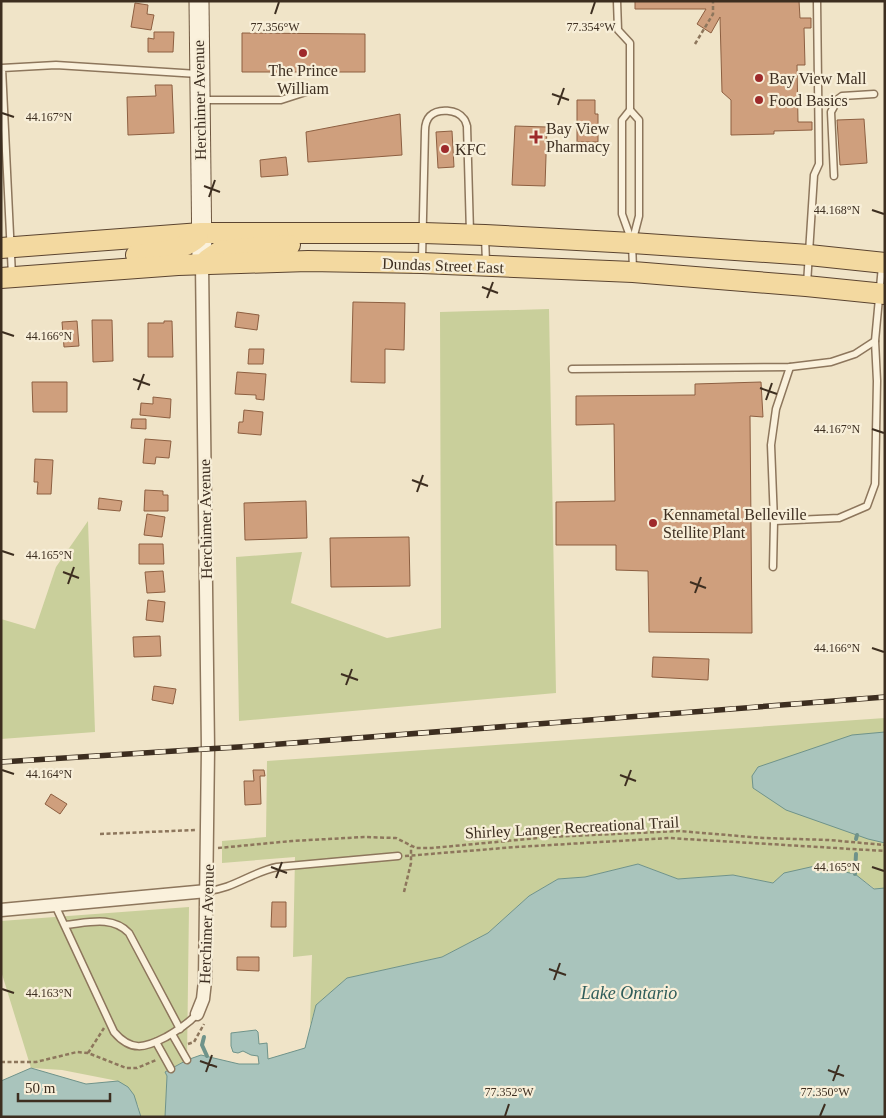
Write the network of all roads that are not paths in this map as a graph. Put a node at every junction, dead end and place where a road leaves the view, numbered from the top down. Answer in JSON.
{"nodes":[{"id":1,"x":199,"y":1,"type":"edge"},
{"id":2,"x":617,"y":1,"type":"edge"},
{"id":3,"x":817,"y":1,"type":"edge"},
{"id":4,"x":199,"y":74,"type":"junction"},
{"id":5,"x":312,"y":90,"type":"dead end"},
{"id":6,"x":874,"y":94,"type":"dead end"},
{"id":7,"x":199,"y":100,"type":"junction"},
{"id":8,"x":630,"y":110,"type":"junction"},
{"id":9,"x":834,"y":176,"type":"dead end"},
{"id":10,"x":346,"y":232,"type":"junction"},
{"id":11,"x":201,"y":233,"type":"junction"},
{"id":12,"x":423,"y":233,"type":"junction"},
{"id":13,"x":477,"y":234,"type":"junction"},
{"id":14,"x":632,"y":243,"type":"junction"},
{"id":15,"x":6,"y":248,"type":"edge"},
{"id":16,"x":809,"y":255,"type":"junction"},
{"id":17,"x":422,"y":263,"type":"junction"},
{"id":18,"x":884,"y":263,"type":"edge"},
{"id":19,"x":202,"y":264,"type":"junction"},
{"id":20,"x":486,"y":266,"type":"junction"},
{"id":21,"x":76,"y":272,"type":"junction"},
{"id":22,"x":633,"y":272,"type":"junction"},
{"id":23,"x":7,"y":278,"type":"edge"},
{"id":24,"x":806,"y":286,"type":"junction"},
{"id":25,"x":882,"y":294,"type":"edge"},
{"id":26,"x":876,"y":341,"type":"junction"},
{"id":27,"x":790,"y":367,"type":"junction"},
{"id":28,"x":572,"y":369,"type":"dead end"},
{"id":29,"x":774,"y":521,"type":"junction"},
{"id":30,"x":773,"y":567,"type":"dead end"},
{"id":31,"x":398,"y":856,"type":"road end"},
{"id":32,"x":207,"y":891,"type":"junction"},
{"id":33,"x":55,"y":905,"type":"junction"},
{"id":34,"x":1,"y":910,"type":"edge"},
{"id":35,"x":65,"y":925,"type":"junction"},
{"id":36,"x":197,"y":1014,"type":"joint"},
{"id":37,"x":180,"y":1029,"type":"junction"},
{"id":38,"x":172,"y":1034,"type":"junction"},
{"id":39,"x":156,"y":1042,"type":"junction"},
{"id":40,"x":187,"y":1060,"type":"dead end"},
{"id":41,"x":171,"y":1069,"type":"dead end"}],
"edges":[{"from":1,"to":4,"type":"street","name":"Herchimer Avenue"},
{"from":2,"to":8,"type":"lane"},
{"from":3,"to":16,"type":"lane"},
{"from":4,"to":7,"type":"street","name":"Herchimer Avenue"},
{"from":4,"to":15,"type":"lane"},
{"from":5,"to":7,"type":"lane"},
{"from":6,"to":9,"type":"lane"},
{"from":7,"to":11,"type":"street","name":"Herchimer Avenue"},
{"from":8,"to":14,"type":"lane"},
{"from":8,"to":14,"type":"lane"},
{"from":10,"to":11,"type":"main road","name":"Dundas Street East"},
{"from":10,"to":12,"type":"main road","name":"Dundas Street East"},
{"from":10,"to":19,"type":"main road"},
{"from":11,"to":15,"type":"main road","name":"Dundas Street East"},
{"from":11,"to":19,"type":"street","name":"Herchimer Avenue"},
{"from":11,"to":21,"type":"main road"},
{"from":12,"to":13,"type":"main road","name":"Dundas Street East"},
{"from":12,"to":13,"type":"lane"},
{"from":12,"to":17,"type":"lane"},
{"from":13,"to":14,"type":"main road","name":"Dundas Street East"},
{"from":13,"to":20,"type":"lane"},
{"from":14,"to":16,"type":"main road","name":"Dundas Street East"},
{"from":14,"to":22,"type":"lane"},
{"from":15,"to":23,"type":"lane"},
{"from":16,"to":18,"type":"main road","name":"Dundas Street East"},
{"from":16,"to":24,"type":"lane"},
{"from":17,"to":19,"type":"main road","name":"Dundas Street East"},
{"from":17,"to":20,"type":"main road","name":"Dundas Street East"},
{"from":18,"to":25,"type":"lane"},
{"from":19,"to":21,"type":"main road","name":"Dundas Street East"},
{"from":19,"to":32,"type":"street","name":"Herchimer Avenue"},
{"from":20,"to":22,"type":"main road","name":"Dundas Street East"},
{"from":21,"to":23,"type":"main road","name":"Dundas Street East"},
{"from":22,"to":24,"type":"main road","name":"Dundas Street East"},
{"from":24,"to":25,"type":"main road","name":"Dundas Street East"},
{"from":25,"to":26,"type":"lane"},
{"from":26,"to":27,"type":"lane"},
{"from":26,"to":29,"type":"lane"},
{"from":27,"to":28,"type":"lane"},
{"from":27,"to":29,"type":"lane"},
{"from":29,"to":30,"type":"lane"},
{"from":31,"to":32,"type":"lane"},
{"from":32,"to":33,"type":"street"},
{"from":32,"to":36,"type":"street","name":"Herchimer Avenue"},
{"from":33,"to":34,"type":"street"},
{"from":33,"to":35,"type":"lane"},
{"from":35,"to":37,"type":"lane"},
{"from":35,"to":39,"type":"lane"},
{"from":36,"to":37,"type":"lane","name":"Herchimer Avenue"},
{"from":37,"to":38,"type":"lane","name":"Herchimer Avenue"},
{"from":38,"to":39,"type":"lane","name":"Herchimer Avenue"},
{"from":38,"to":40,"type":"lane"},
{"from":39,"to":41,"type":"lane"}]}
